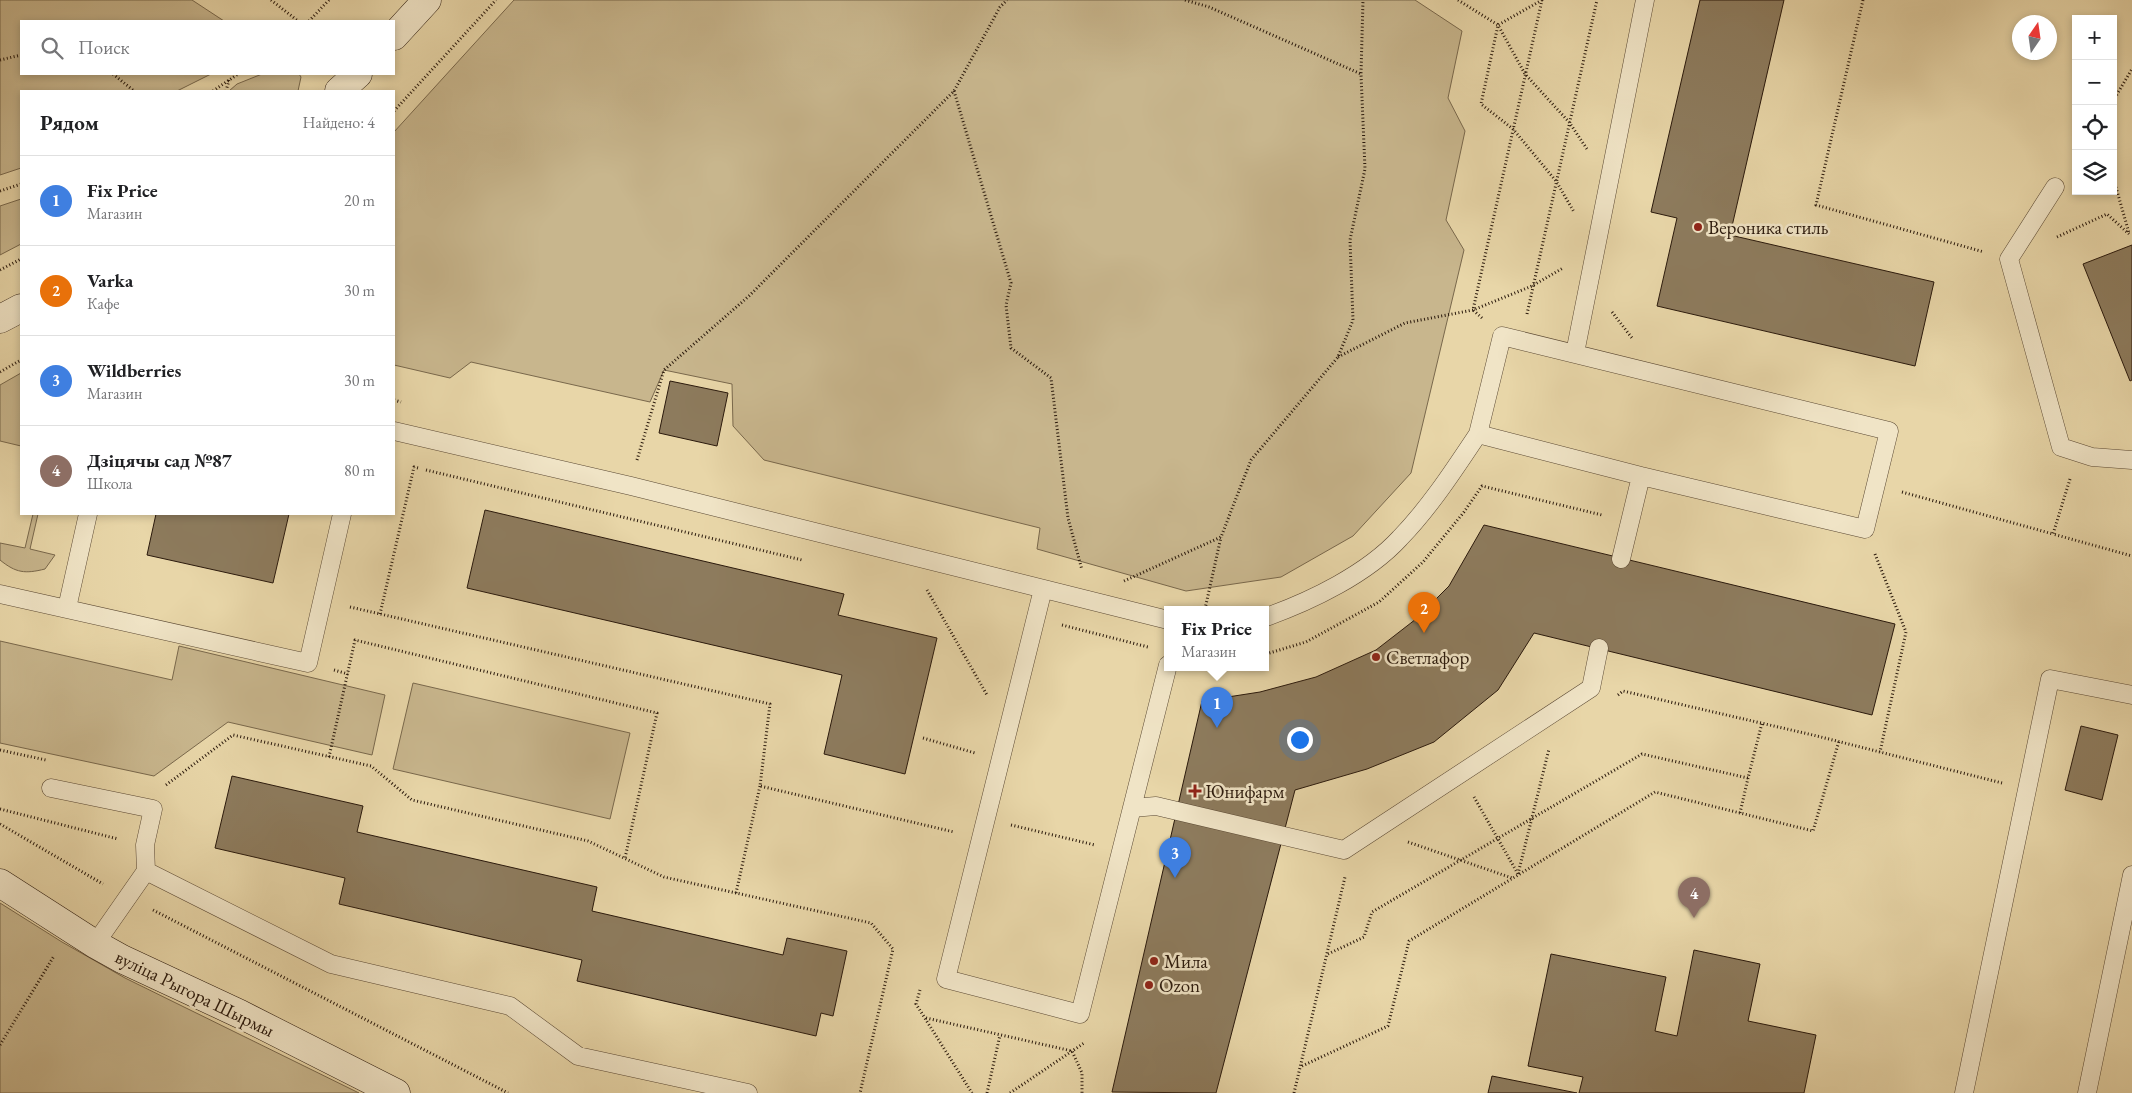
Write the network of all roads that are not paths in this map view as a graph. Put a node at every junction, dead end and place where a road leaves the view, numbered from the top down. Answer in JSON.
{"nodes":[{"id":1,"x":427,"y":0,"type":"edge"},
{"id":2,"x":1645,"y":0,"type":"edge"},
{"id":3,"x":395,"y":35,"type":"edge"},
{"id":4,"x":357,"y":75,"type":"edge"},
{"id":5,"x":340,"y":90,"type":"edge"},
{"id":6,"x":2055,"y":186,"type":"dead end"},
{"id":7,"x":20,"y":309,"type":"edge"},
{"id":8,"x":0,"y":319,"type":"edge"},
{"id":9,"x":1575,"y":354,"type":"junction"},
{"id":10,"x":395,"y":431,"type":"edge"},
{"id":11,"x":1478,"y":434,"type":"junction"},
{"id":12,"x":2132,"y":460,"type":"edge"},
{"id":13,"x":1641,"y":476,"type":"junction"},
{"id":14,"x":88,"y":515,"type":"edge"},
{"id":15,"x":342,"y":515,"type":"edge"},
{"id":16,"x":1621,"y":559,"type":"dead end"},
{"id":17,"x":1044,"y":589,"type":"junction"},
{"id":18,"x":0,"y":594,"type":"edge"},
{"id":19,"x":68,"y":608,"type":"junction"},
{"id":20,"x":1269,"y":616,"type":"edge"},
{"id":21,"x":1164,"y":619,"type":"edge"},
{"id":22,"x":1599,"y":648,"type":"dead end"},
{"id":23,"x":1166,"y":671,"type":"edge"},
{"id":24,"x":2132,"y":695,"type":"edge"},
{"id":25,"x":51,"y":788,"type":"dead end"},
{"id":26,"x":1132,"y":808,"type":"junction"},
{"id":27,"x":146,"y":871,"type":"junction"},
{"id":28,"x":2132,"y":875,"type":"edge"},
{"id":29,"x":0,"y":883,"type":"edge"},
{"id":30,"x":95,"y":944,"type":"junction"},
{"id":31,"x":396,"y":1093,"type":"edge"},
{"id":32,"x":748,"y":1093,"type":"edge"},
{"id":33,"x":1964,"y":1093,"type":"edge"},
{"id":34,"x":2087,"y":1093,"type":"edge"}],
"edges":[{"from":1,"to":3,"type":"street"},
{"from":2,"to":9,"type":"lane"},
{"from":4,"to":5,"type":"street"},
{"from":6,"to":12,"type":"lane"},
{"from":7,"to":8,"type":"street"},
{"from":9,"to":11,"type":"lane"},
{"from":9,"to":13,"type":"lane"},
{"from":10,"to":17,"type":"lane"},
{"from":11,"to":13,"type":"lane"},
{"from":11,"to":20,"type":"lane"},
{"from":13,"to":16,"type":"lane"},
{"from":14,"to":19,"type":"lane"},
{"from":15,"to":19,"type":"lane"},
{"from":17,"to":21,"type":"lane"},
{"from":17,"to":26,"type":"lane"},
{"from":18,"to":19,"type":"lane"},
{"from":22,"to":26,"type":"lane"},
{"from":23,"to":26,"type":"lane"},
{"from":24,"to":33,"type":"lane"},
{"from":25,"to":27,"type":"lane"},
{"from":27,"to":30,"type":"lane"},
{"from":27,"to":32,"type":"lane"},
{"from":28,"to":34,"type":"lane"},
{"from":29,"to":30,"type":"street","name":"вуліца Рыгора Шырмы"},
{"from":30,"to":31,"type":"street","name":"вуліца Рыгора Шырмы"}]}
